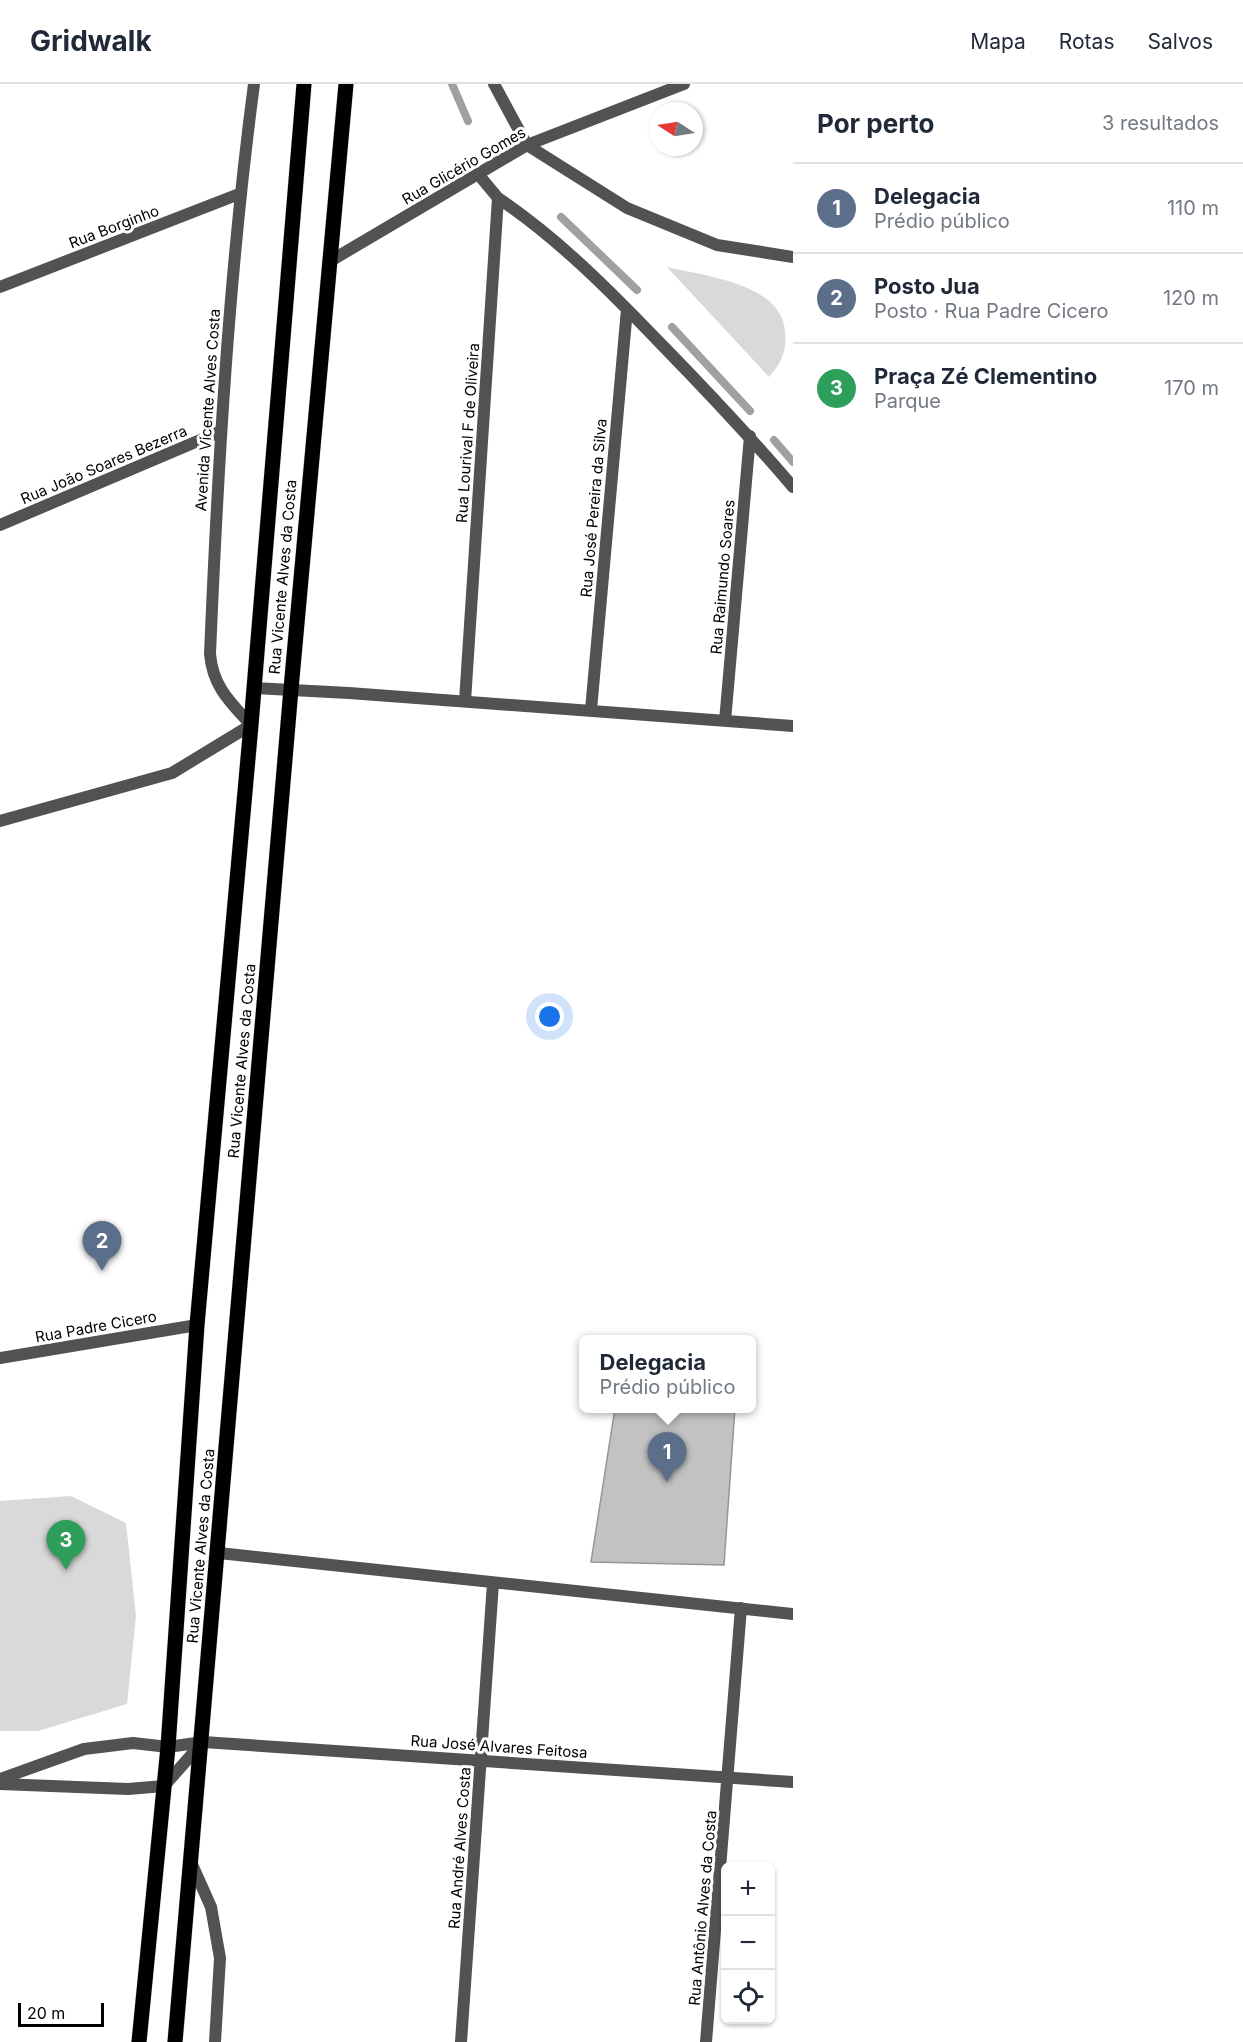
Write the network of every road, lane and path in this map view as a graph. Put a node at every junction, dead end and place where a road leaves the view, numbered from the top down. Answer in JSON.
{"nodes":[{"id":1,"x":254,"y":84,"type":"edge"},
{"id":2,"x":304,"y":84,"type":"edge"},
{"id":3,"x":346,"y":84,"type":"edge"},
{"id":4,"x":494,"y":84,"type":"edge"},
{"id":5,"x":684,"y":84,"type":"edge"},
{"id":6,"x":527,"y":145,"type":"junction"},
{"id":7,"x":478,"y":174,"type":"junction"},
{"id":8,"x":239,"y":195,"type":"junction"},
{"id":9,"x":498,"y":198,"type":"junction"},
{"id":10,"x":793,"y":257,"type":"edge"},
{"id":11,"x":332,"y":260,"type":"junction"},
{"id":12,"x":0,"y":287,"type":"edge"},
{"id":13,"x":627,"y":309,"type":"junction"},
{"id":14,"x":219,"y":432,"type":"junction"},
{"id":15,"x":750,"y":436,"type":"junction"},
{"id":16,"x":793,"y":487,"type":"edge"},
{"id":17,"x":0,"y":525,"type":"edge"},
{"id":18,"x":254,"y":688,"type":"junction"},
{"id":19,"x":291,"y":689,"type":"junction"},
{"id":20,"x":465,"y":701,"type":"junction"},
{"id":21,"x":591,"y":710,"type":"junction"},
{"id":22,"x":725,"y":721,"type":"junction"},
{"id":23,"x":251,"y":725,"type":"junction"},
{"id":24,"x":793,"y":726,"type":"edge"},
{"id":25,"x":0,"y":821,"type":"edge"},
{"id":26,"x":197,"y":1325,"type":"junction"},
{"id":27,"x":0,"y":1358,"type":"edge"},
{"id":28,"x":219,"y":1553,"type":"junction"},
{"id":29,"x":493,"y":1584,"type":"junction"},
{"id":30,"x":741,"y":1608,"type":"junction"},
{"id":31,"x":793,"y":1614,"type":"edge"},
{"id":32,"x":203,"y":1742,"type":"junction"},
{"id":33,"x":168,"y":1747,"type":"junction"},
{"id":34,"x":480,"y":1761,"type":"junction"},
{"id":35,"x":729,"y":1776,"type":"junction"},
{"id":36,"x":0,"y":1779,"type":"edge"},
{"id":37,"x":793,"y":1782,"type":"edge"},
{"id":38,"x":0,"y":1784,"type":"edge"},
{"id":39,"x":164,"y":1786,"type":"junction"},
{"id":40,"x":190,"y":1860,"type":"junction"},
{"id":41,"x":139,"y":2042,"type":"edge"},
{"id":42,"x":175,"y":2042,"type":"edge"},
{"id":43,"x":215,"y":2042,"type":"edge"},
{"id":44,"x":461,"y":2042,"type":"edge"},
{"id":45,"x":706,"y":2042,"type":"edge"}],
"edges":[{"from":1,"to":8,"type":"street","name":"Avenida Vicente Alves Costa"},
{"from":2,"to":18,"type":"main road","name":"Rua Vicente Alves da Costa"},
{"from":3,"to":11,"type":"main road","name":"Rua Vicente Alves da Costa"},
{"from":4,"to":6,"type":"street"},
{"from":5,"to":6,"type":"street","name":"Rua Glicério Gomes"},
{"from":6,"to":7,"type":"street","name":"Rua Glicério Gomes"},
{"from":6,"to":10,"type":"street"},
{"from":7,"to":9,"type":"street"},
{"from":7,"to":11,"type":"street","name":"Rua Glicério Gomes"},
{"from":8,"to":12,"type":"street","name":"Rua Borginho"},
{"from":8,"to":14,"type":"street","name":"Avenida Vicente Alves Costa"},
{"from":9,"to":13,"type":"street"},
{"from":9,"to":20,"type":"street","name":"Rua Lourival F de Oliveira"},
{"from":11,"to":19,"type":"main road","name":"Rua Vicente Alves da Costa"},
{"from":13,"to":15,"type":"street"},
{"from":13,"to":21,"type":"street","name":"Rua José Pereira da Silva"},
{"from":14,"to":17,"type":"street","name":"Rua João Soares Bezerra"},
{"from":14,"to":23,"type":"street","name":"Avenida Vicente Alves Costa"},
{"from":15,"to":16,"type":"street"},
{"from":15,"to":22,"type":"street","name":"Rua Raimundo Soares"},
{"from":18,"to":19,"type":"street"},
{"from":18,"to":23,"type":"main road","name":"Rua Vicente Alves da Costa"},
{"from":19,"to":20,"type":"street"},
{"from":19,"to":28,"type":"main road","name":"Rua Vicente Alves da Costa"},
{"from":20,"to":21,"type":"street"},
{"from":21,"to":22,"type":"street"},
{"from":22,"to":24,"type":"street"},
{"from":23,"to":25,"type":"street"},
{"from":23,"to":26,"type":"main road","name":"Rua Vicente Alves da Costa"},
{"from":26,"to":27,"type":"street","name":"Rua Padre Cicero"},
{"from":26,"to":33,"type":"main road","name":"Rua Vicente Alves da Costa"},
{"from":28,"to":29,"type":"street"},
{"from":28,"to":32,"type":"main road","name":"Rua Vicente Alves da Costa"},
{"from":29,"to":30,"type":"street"},
{"from":29,"to":34,"type":"street","name":"Rua André Alves Costa"},
{"from":30,"to":31,"type":"street"},
{"from":30,"to":35,"type":"street","name":"Rua Antônio Alves da Costa"},
{"from":32,"to":33,"type":"street","name":"Rua José Alvares Feitosa"},
{"from":32,"to":34,"type":"street","name":"Rua José Alvares Feitosa"},
{"from":32,"to":39,"type":"street"},
{"from":32,"to":40,"type":"main road","name":"Rua Vicente Alves da Costa"},
{"from":33,"to":36,"type":"street","name":"Rua José Alvares Feitosa"},
{"from":33,"to":39,"type":"main road","name":"Rua Vicente Alves da Costa"},
{"from":34,"to":35,"type":"street","name":"Rua José Alvares Feitosa"},
{"from":34,"to":44,"type":"street","name":"Rua André Alves Costa"},
{"from":35,"to":37,"type":"street","name":"Rua José Alvares Feitosa"},
{"from":35,"to":45,"type":"street","name":"Rua Antônio Alves da Costa"},
{"from":38,"to":39,"type":"street"},
{"from":39,"to":41,"type":"main road","name":"Rua Vicente Alves da Costa"},
{"from":40,"to":42,"type":"main road","name":"Rua Vicente Alves da Costa"},
{"from":40,"to":43,"type":"street"}]}
